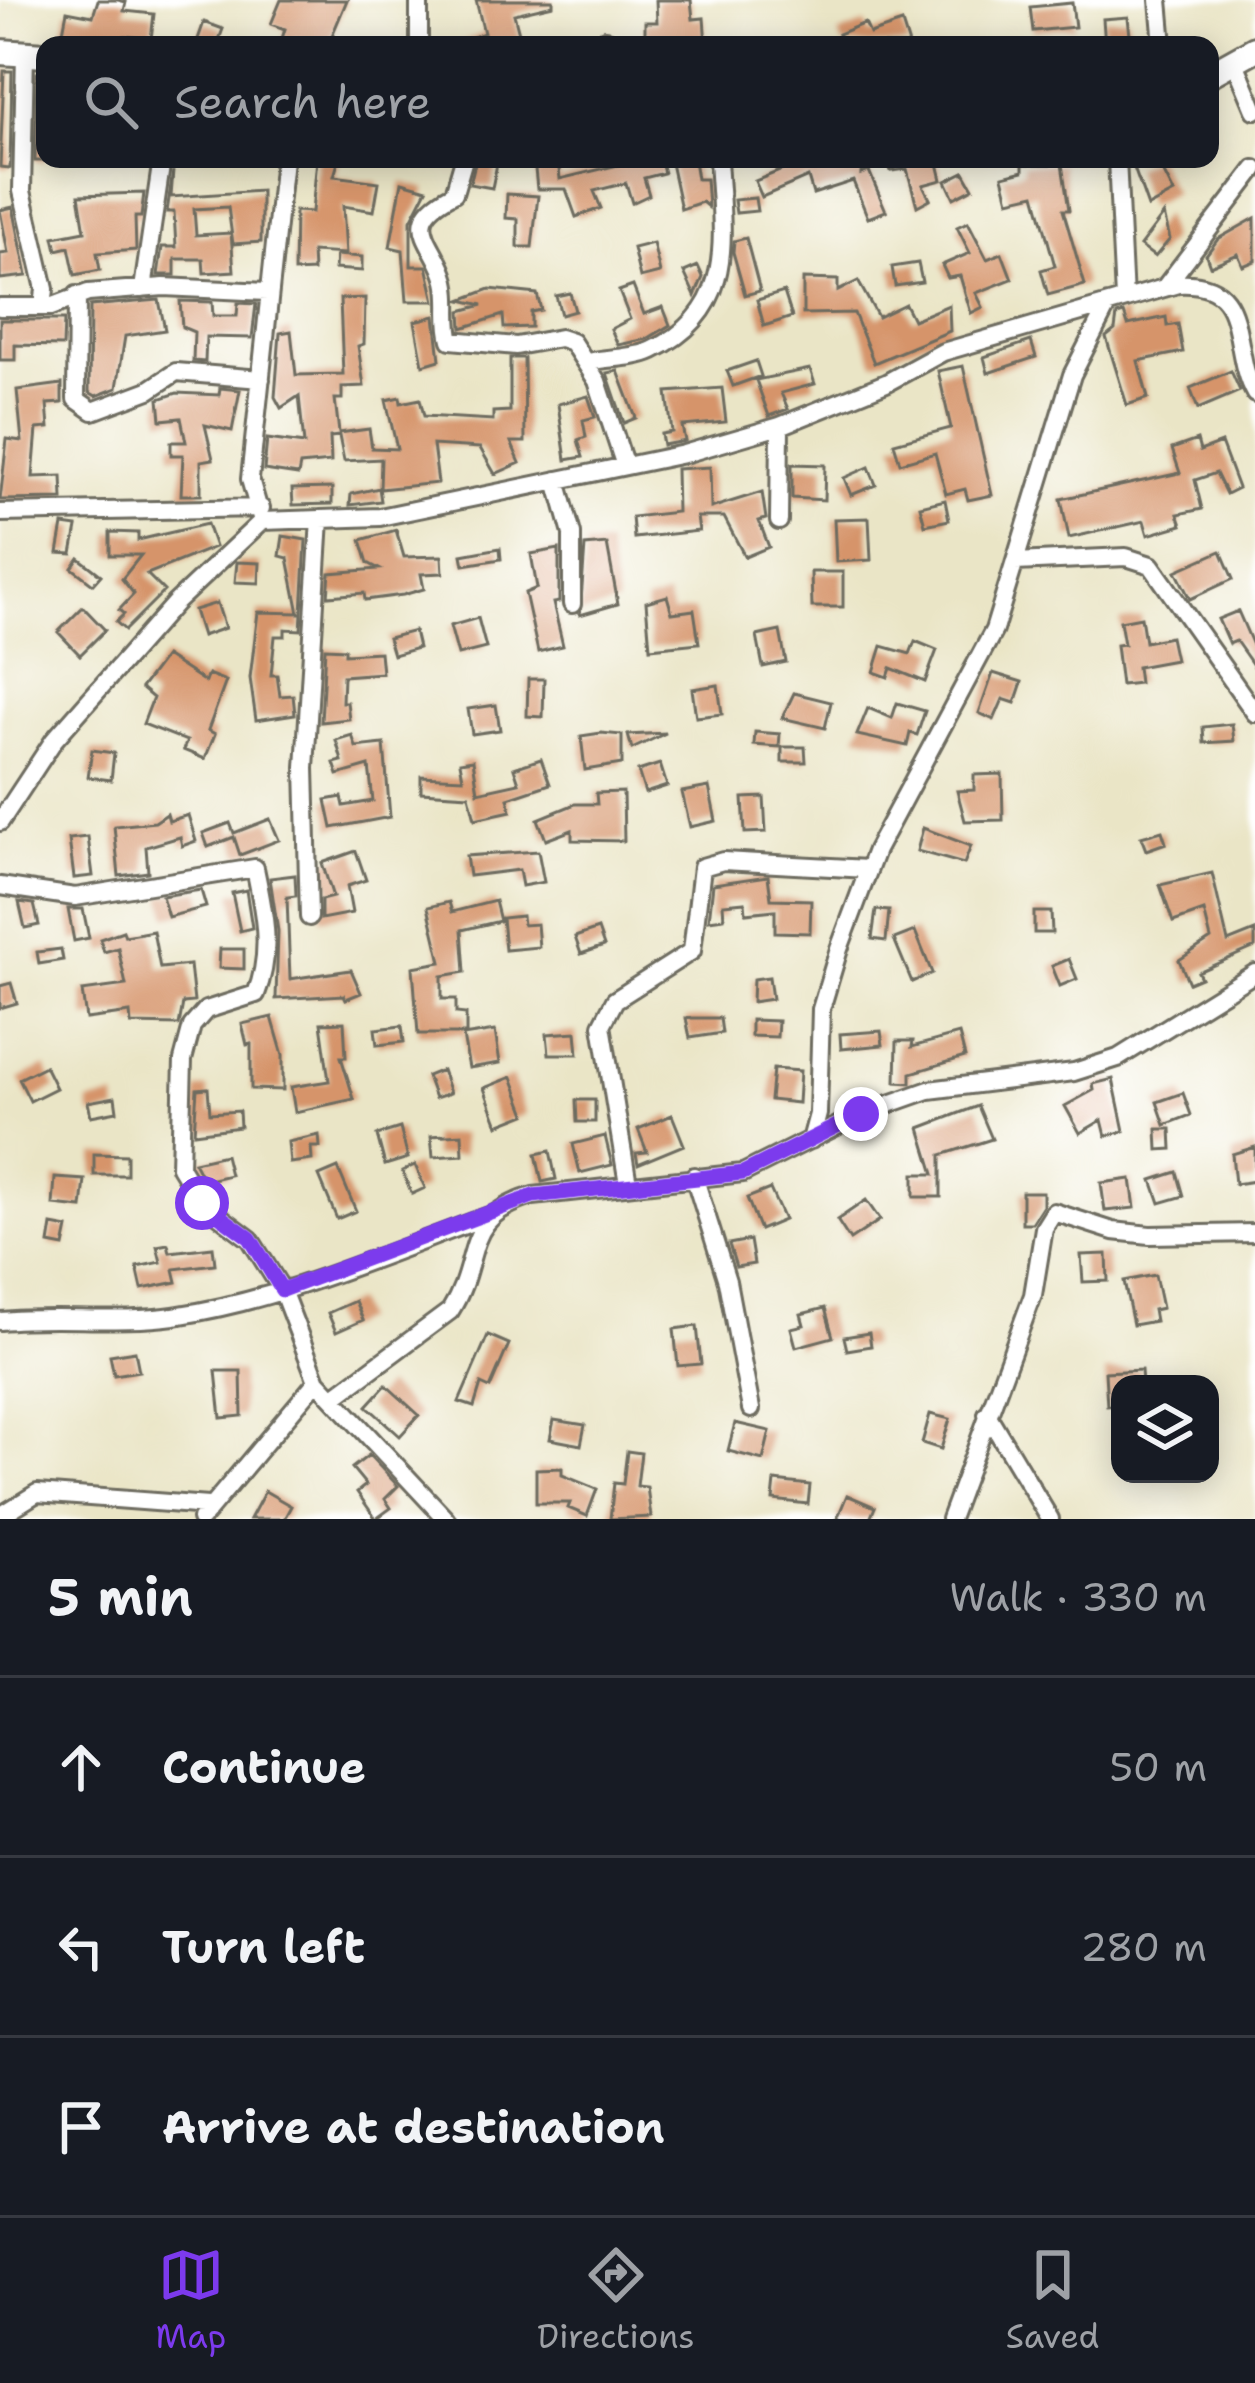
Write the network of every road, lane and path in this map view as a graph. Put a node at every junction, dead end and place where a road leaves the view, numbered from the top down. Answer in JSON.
{"nodes":[{"id":1,"x":419,"y":0,"type":"edge"},
{"id":2,"x":1159,"y":0,"type":"edge"},
{"id":3,"x":419,"y":36,"type":"edge"},
{"id":4,"x":1162,"y":36,"type":"edge"},
{"id":5,"x":23,"y":54,"type":"edge"},
{"id":6,"x":1244,"y":55,"type":"edge"},
{"id":7,"x":1255,"y":110,"type":"edge"},
{"id":8,"x":161,"y":168,"type":"edge"},
{"id":9,"x":283,"y":168,"type":"edge"},
{"id":10,"x":461,"y":168,"type":"edge"},
{"id":11,"x":718,"y":168,"type":"edge"},
{"id":12,"x":1117,"y":168,"type":"edge"},
{"id":13,"x":1255,"y":169,"type":"edge"},
{"id":14,"x":1164,"y":288,"type":"junction"},
{"id":15,"x":143,"y":289,"type":"junction"},
{"id":16,"x":267,"y":292,"type":"junction"},
{"id":17,"x":77,"y":295,"type":"junction"},
{"id":18,"x":1116,"y":301,"type":"junction"},
{"id":19,"x":0,"y":307,"type":"edge"},
{"id":20,"x":43,"y":307,"type":"junction"},
{"id":21,"x":588,"y":362,"type":"junction"},
{"id":22,"x":261,"y":379,"type":"junction"},
{"id":23,"x":1255,"y":394,"type":"edge"},
{"id":24,"x":780,"y":426,"type":"junction"},
{"id":25,"x":625,"y":466,"type":"junction"},
{"id":26,"x":557,"y":480,"type":"junction"},
{"id":27,"x":0,"y":513,"type":"edge"},
{"id":28,"x":261,"y":515,"type":"junction"},
{"id":29,"x":320,"y":519,"type":"junction"},
{"id":30,"x":779,"y":521,"type":"dead end"},
{"id":31,"x":1015,"y":562,"type":"junction"},
{"id":32,"x":572,"y":604,"type":"dead end"},
{"id":33,"x":1255,"y":713,"type":"edge"},
{"id":34,"x":0,"y":823,"type":"edge"},
{"id":35,"x":868,"y":869,"type":"junction"},
{"id":36,"x":0,"y":886,"type":"edge"},
{"id":37,"x":309,"y":917,"type":"dead end"},
{"id":38,"x":1255,"y":973,"type":"edge"},
{"id":39,"x":811,"y":1140,"type":"junction"},
{"id":40,"x":694,"y":1175,"type":"junction"},
{"id":41,"x":628,"y":1184,"type":"junction"},
{"id":42,"x":490,"y":1216,"type":"junction"},
{"id":43,"x":1255,"y":1233,"type":"edge"},
{"id":44,"x":282,"y":1290,"type":"junction"},
{"id":45,"x":0,"y":1321,"type":"edge"},
{"id":46,"x":317,"y":1382,"type":"junction"},
{"id":47,"x":334,"y":1397,"type":"junction"},
{"id":48,"x":751,"y":1408,"type":"dead end"},
{"id":49,"x":987,"y":1414,"type":"junction"},
{"id":50,"x":204,"y":1512,"type":"edge"},
{"id":51,"x":0,"y":1516,"type":"edge"},
{"id":52,"x":446,"y":1519,"type":"edge"},
{"id":53,"x":950,"y":1519,"type":"edge"},
{"id":54,"x":1050,"y":1519,"type":"edge"}],
"edges":[{"from":1,"to":3,"type":"street"},
{"from":2,"to":4,"type":"street"},
{"from":5,"to":20,"type":"street"},
{"from":6,"to":7,"type":"street"},
{"from":8,"to":15,"type":"street"},
{"from":9,"to":16,"type":"street"},
{"from":10,"to":21,"type":"street"},
{"from":11,"to":21,"type":"street"},
{"from":12,"to":18,"type":"street"},
{"from":13,"to":14,"type":"street"},
{"from":14,"to":18,"type":"street"},
{"from":14,"to":23,"type":"street"},
{"from":15,"to":16,"type":"street"},
{"from":15,"to":17,"type":"street"},
{"from":16,"to":22,"type":"street"},
{"from":17,"to":20,"type":"street"},
{"from":17,"to":22,"type":"street"},
{"from":18,"to":24,"type":"street"},
{"from":18,"to":31,"type":"street"},
{"from":19,"to":20,"type":"street"},
{"from":21,"to":25,"type":"street"},
{"from":22,"to":28,"type":"street"},
{"from":24,"to":25,"type":"street"},
{"from":24,"to":30,"type":"street"},
{"from":25,"to":26,"type":"street"},
{"from":26,"to":29,"type":"street"},
{"from":26,"to":32,"type":"street"},
{"from":27,"to":28,"type":"street"},
{"from":28,"to":29,"type":"street"},
{"from":28,"to":34,"type":"street"},
{"from":29,"to":37,"type":"street"},
{"from":31,"to":33,"type":"street"},
{"from":31,"to":35,"type":"street"},
{"from":35,"to":39,"type":"street"},
{"from":35,"to":41,"type":"street"},
{"from":36,"to":44,"type":"street"},
{"from":38,"to":39,"type":"street"},
{"from":39,"to":40,"type":"street"},
{"from":40,"to":41,"type":"street"},
{"from":40,"to":48,"type":"street"},
{"from":41,"to":42,"type":"street"},
{"from":42,"to":44,"type":"street"},
{"from":42,"to":47,"type":"street"},
{"from":43,"to":49,"type":"street"},
{"from":44,"to":45,"type":"street"},
{"from":44,"to":46,"type":"street"},
{"from":46,"to":47,"type":"street"},
{"from":46,"to":50,"type":"street"},
{"from":47,"to":52,"type":"street"},
{"from":49,"to":53,"type":"street"},
{"from":49,"to":54,"type":"street"},
{"from":50,"to":51,"type":"street"}]}
